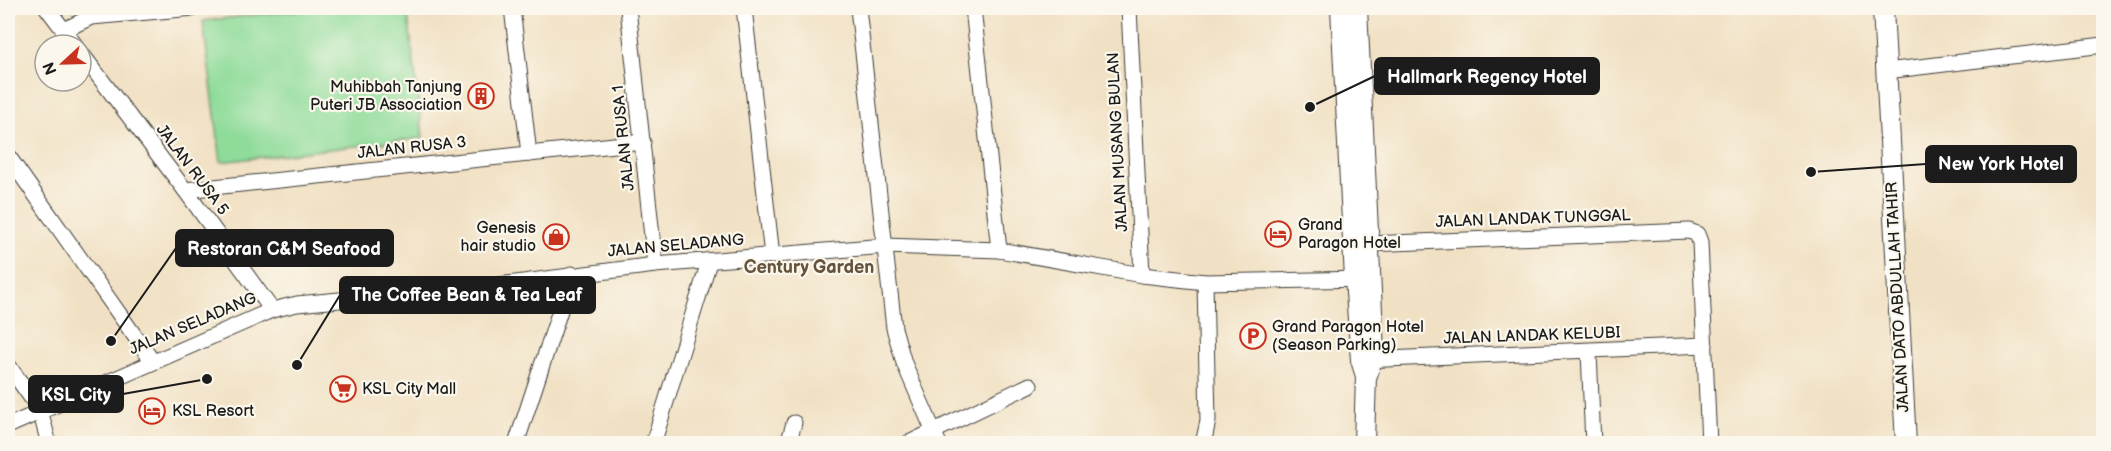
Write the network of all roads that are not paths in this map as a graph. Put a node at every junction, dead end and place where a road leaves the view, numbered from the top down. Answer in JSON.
{"nodes":[{"id":1,"x":47,"y":8,"type":"edge"},
{"id":2,"x":194,"y":8,"type":"edge"},
{"id":3,"x":512,"y":8,"type":"edge"},
{"id":4,"x":628,"y":8,"type":"edge"},
{"id":5,"x":744,"y":8,"type":"edge"},
{"id":6,"x":858,"y":8,"type":"edge"},
{"id":7,"x":973,"y":8,"type":"edge"},
{"id":8,"x":1129,"y":8,"type":"edge"},
{"id":9,"x":1341,"y":8,"type":"edge"},
{"id":10,"x":1357,"y":8,"type":"edge"},
{"id":11,"x":1883,"y":8,"type":"edge"},
{"id":12,"x":64,"y":30,"type":"junction"},
{"id":13,"x":66,"y":33,"type":"edge"},
{"id":14,"x":2103,"y":45,"type":"edge"},
{"id":15,"x":93,"y":69,"type":"edge"},
{"id":16,"x":1886,"y":71,"type":"junction"},
{"id":17,"x":643,"y":142,"type":"junction"},
{"id":18,"x":529,"y":154,"type":"junction"},
{"id":19,"x":8,"y":156,"type":"edge"},
{"id":20,"x":185,"y":190,"type":"junction"},
{"id":21,"x":1369,"y":244,"type":"junction"},
{"id":22,"x":885,"y":246,"type":"junction"},
{"id":23,"x":999,"y":250,"type":"junction"},
{"id":24,"x":772,"y":256,"type":"junction"},
{"id":25,"x":709,"y":262,"type":"junction"},
{"id":26,"x":655,"y":264,"type":"junction"},
{"id":27,"x":573,"y":274,"type":"junction"},
{"id":28,"x":1142,"y":275,"type":"junction"},
{"id":29,"x":1363,"y":279,"type":"junction"},
{"id":30,"x":1205,"y":282,"type":"junction"},
{"id":31,"x":272,"y":310,"type":"junction"},
{"id":32,"x":1705,"y":345,"type":"junction"},
{"id":33,"x":1588,"y":352,"type":"junction"},
{"id":34,"x":153,"y":362,"type":"junction"},
{"id":35,"x":8,"y":364,"type":"edge"},
{"id":36,"x":1367,"y":366,"type":"junction"},
{"id":37,"x":1030,"y":385,"type":"dead end"},
{"id":38,"x":40,"y":410,"type":"junction"},
{"id":39,"x":794,"y":423,"type":"dead end"},
{"id":40,"x":8,"y":426,"type":"edge"},
{"id":41,"x":937,"y":438,"type":"edge"},
{"id":42,"x":49,"y":444,"type":"edge"},
{"id":43,"x":516,"y":444,"type":"edge"},
{"id":44,"x":653,"y":444,"type":"edge"},
{"id":45,"x":788,"y":444,"type":"edge"},
{"id":46,"x":907,"y":444,"type":"edge"},
{"id":47,"x":1203,"y":444,"type":"edge"},
{"id":48,"x":1364,"y":444,"type":"edge"},
{"id":49,"x":1593,"y":444,"type":"edge"},
{"id":50,"x":1709,"y":444,"type":"edge"},
{"id":51,"x":1906,"y":444,"type":"edge"}],
"edges":[{"from":1,"to":12,"type":"street"},
{"from":2,"to":12,"type":"street"},
{"from":3,"to":18,"type":"street"},
{"from":4,"to":17,"type":"street","name":"JALAN RUSA 1"},
{"from":5,"to":24,"type":"street"},
{"from":6,"to":22,"type":"street"},
{"from":7,"to":23,"type":"street"},
{"from":8,"to":28,"type":"street","name":"JALAN MUSANG BULAN"},
{"from":9,"to":29,"type":"street"},
{"from":10,"to":21,"type":"street"},
{"from":11,"to":16,"type":"street","name":"JALAN DATO ABDULLAH TAHIR"},
{"from":12,"to":13,"type":"street"},
{"from":14,"to":16,"type":"street"},
{"from":15,"to":20,"type":"street","name":"JALAN RUSA 5"},
{"from":16,"to":51,"type":"street","name":"JALAN DATO ABDULLAH TAHIR"},
{"from":17,"to":18,"type":"street","name":"JALAN RUSA 3"},
{"from":17,"to":26,"type":"street","name":"JALAN RUSA 1"},
{"from":18,"to":20,"type":"street","name":"JALAN RUSA 3"},
{"from":19,"to":34,"type":"street"},
{"from":20,"to":31,"type":"street","name":"JALAN RUSA 5"},
{"from":21,"to":29,"type":"street"},
{"from":21,"to":32,"type":"street","name":"JALAN LANDAK TUNGGAL"},
{"from":22,"to":23,"type":"street","name":"JALAN SELADANG"},
{"from":22,"to":24,"type":"street","name":"JALAN SELADANG"},
{"from":22,"to":41,"type":"street"},
{"from":23,"to":28,"type":"street","name":"JALAN SELADANG"},
{"from":24,"to":25,"type":"street","name":"JALAN SELADANG"},
{"from":25,"to":26,"type":"street","name":"JALAN SELADANG"},
{"from":25,"to":44,"type":"street"},
{"from":26,"to":27,"type":"street","name":"JALAN SELADANG"},
{"from":27,"to":31,"type":"street","name":"JALAN SELADANG"},
{"from":27,"to":43,"type":"street"},
{"from":28,"to":30,"type":"street","name":"JALAN SELADANG"},
{"from":29,"to":30,"type":"street","name":"JALAN SELADANG"},
{"from":29,"to":36,"type":"street"},
{"from":30,"to":47,"type":"street"},
{"from":31,"to":34,"type":"street","name":"JALAN SELADANG"},
{"from":32,"to":33,"type":"street","name":"JALAN LANDAK KELUBI"},
{"from":32,"to":50,"type":"street"},
{"from":33,"to":36,"type":"street","name":"JALAN LANDAK KELUBI"},
{"from":33,"to":49,"type":"street"},
{"from":34,"to":38,"type":"street","name":"JALAN SELADANG"},
{"from":35,"to":38,"type":"street"},
{"from":36,"to":48,"type":"street"},
{"from":37,"to":41,"type":"street"},
{"from":38,"to":40,"type":"street","name":"JALAN SELADANG"},
{"from":38,"to":42,"type":"street"},
{"from":39,"to":45,"type":"street"},
{"from":41,"to":46,"type":"street"}]}
